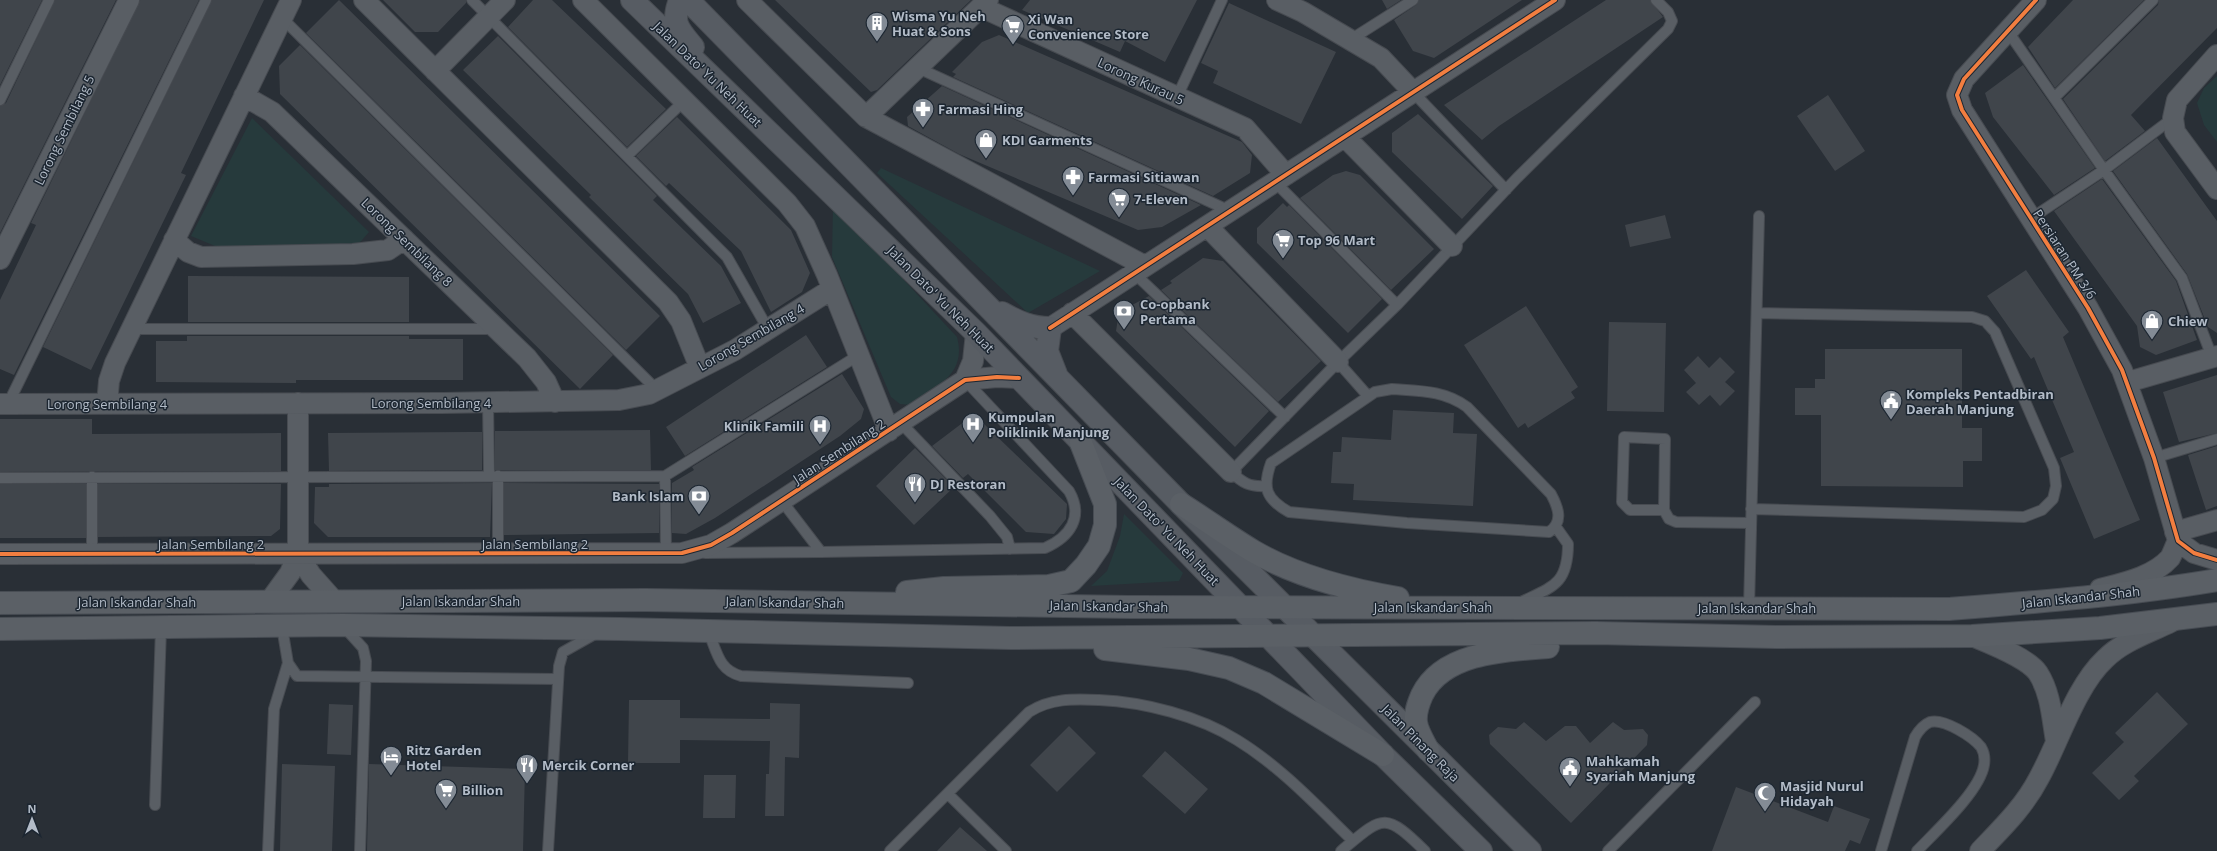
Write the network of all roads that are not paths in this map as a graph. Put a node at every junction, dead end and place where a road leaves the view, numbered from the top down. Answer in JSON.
{"nodes":[{"id":1,"x":49,"y":0,"type":"edge"},
{"id":2,"x":128,"y":0,"type":"edge"},
{"id":3,"x":206,"y":0,"type":"edge"},
{"id":4,"x":291,"y":0,"type":"edge"},
{"id":5,"x":364,"y":0,"type":"edge"},
{"id":6,"x":472,"y":0,"type":"edge"},
{"id":7,"x":505,"y":0,"type":"edge"},
{"id":8,"x":583,"y":0,"type":"edge"},
{"id":9,"x":632,"y":0,"type":"edge"},
{"id":10,"x":680,"y":0,"type":"edge"},
{"id":11,"x":688,"y":0,"type":"edge"},
{"id":12,"x":747,"y":0,"type":"edge"},
{"id":13,"x":1222,"y":0,"type":"edge"},
{"id":14,"x":1277,"y":0,"type":"edge"},
{"id":15,"x":1413,"y":0,"type":"edge"},
{"id":16,"x":1555,"y":0,"type":"edge"},
{"id":17,"x":1656,"y":0,"type":"edge"},
{"id":18,"x":2036,"y":0,"type":"edge"},
{"id":19,"x":2153,"y":0,"type":"edge"},
{"id":20,"x":985,"y":3,"type":"edge"},
{"id":21,"x":489,"y":17,"type":"junction"},
{"id":22,"x":282,"y":18,"type":"junction"},
{"id":23,"x":2007,"y":30,"type":"junction"},
{"id":24,"x":1350,"y":40,"type":"junction"},
{"id":25,"x":2217,"y":55,"type":"edge"},
{"id":26,"x":918,"y":68,"type":"junction"},
{"id":27,"x":435,"y":71,"type":"junction"},
{"id":28,"x":1413,"y":92,"type":"junction"},
{"id":29,"x":244,"y":96,"type":"junction"},
{"id":30,"x":1177,"y":97,"type":"junction"},
{"id":31,"x":2055,"y":97,"type":"junction"},
{"id":32,"x":0,"y":100,"type":"edge"},
{"id":33,"x":684,"y":101,"type":"junction"},
{"id":34,"x":739,"y":104,"type":"junction"},
{"id":35,"x":866,"y":117,"type":"junction"},
{"id":36,"x":2173,"y":118,"type":"junction"},
{"id":37,"x":1344,"y":137,"type":"junction"},
{"id":38,"x":627,"y":156,"type":"junction"},
{"id":39,"x":2104,"y":170,"type":"junction"},
{"id":40,"x":1280,"y":178,"type":"junction"},
{"id":41,"x":2217,"y":189,"type":"edge"},
{"id":42,"x":1506,"y":190,"type":"junction"},
{"id":43,"x":1230,"y":211,"type":"junction"},
{"id":44,"x":1759,"y":216,"type":"dead end"},
{"id":45,"x":2030,"y":219,"type":"junction"},
{"id":46,"x":1207,"y":226,"type":"junction"},
{"id":47,"x":404,"y":239,"type":"junction"},
{"id":48,"x":174,"y":240,"type":"junction"},
{"id":49,"x":1452,"y":246,"type":"junction"},
{"id":50,"x":0,"y":259,"type":"edge"},
{"id":51,"x":1139,"y":270,"type":"junction"},
{"id":52,"x":832,"y":289,"type":"junction"},
{"id":53,"x":985,"y":304,"type":"junction"},
{"id":54,"x":1397,"y":305,"type":"junction"},
{"id":55,"x":1072,"y":313,"type":"junction"},
{"id":56,"x":1757,"y":313,"type":"junction"},
{"id":57,"x":1050,"y":328,"type":"junction"},
{"id":58,"x":132,"y":329,"type":"junction"},
{"id":59,"x":498,"y":329,"type":"junction"},
{"id":60,"x":768,"y":329,"type":"junction"},
{"id":61,"x":976,"y":333,"type":"junction"},
{"id":62,"x":859,"y":355,"type":"junction"},
{"id":63,"x":2214,"y":356,"type":"edge"},
{"id":64,"x":1338,"y":362,"type":"junction"},
{"id":65,"x":700,"y":368,"type":"junction"},
{"id":66,"x":1019,"y":378,"type":"junction"},
{"id":67,"x":965,"y":380,"type":"junction"},
{"id":68,"x":1059,"y":380,"type":"junction"},
{"id":69,"x":2128,"y":382,"type":"junction"},
{"id":70,"x":657,"y":390,"type":"junction"},
{"id":71,"x":1368,"y":396,"type":"junction"},
{"id":72,"x":488,"y":402,"type":"junction"},
{"id":73,"x":555,"y":402,"type":"junction"},
{"id":74,"x":298,"y":403,"type":"junction"},
{"id":75,"x":4,"y":404,"type":"edge"},
{"id":76,"x":107,"y":404,"type":"junction"},
{"id":77,"x":1285,"y":417,"type":"junction"},
{"id":78,"x":895,"y":427,"type":"junction"},
{"id":79,"x":2217,"y":439,"type":"edge"},
{"id":80,"x":1081,"y":443,"type":"junction"},
{"id":81,"x":2154,"y":458,"type":"junction"},
{"id":82,"x":1231,"y":472,"type":"junction"},
{"id":83,"x":298,"y":476,"type":"junction"},
{"id":84,"x":493,"y":476,"type":"junction"},
{"id":85,"x":665,"y":476,"type":"junction"},
{"id":86,"x":0,"y":478,"type":"edge"},
{"id":87,"x":92,"y":478,"type":"junction"},
{"id":88,"x":1266,"y":486,"type":"junction"},
{"id":89,"x":782,"y":501,"type":"junction"},
{"id":90,"x":1181,"y":504,"type":"junction"},
{"id":91,"x":1751,"y":509,"type":"junction"},
{"id":92,"x":1664,"y":510,"type":"junction"},
{"id":93,"x":2217,"y":520,"type":"edge"},
{"id":94,"x":1751,"y":523,"type":"junction"},
{"id":95,"x":1556,"y":528,"type":"junction"},
{"id":96,"x":2177,"y":537,"type":"junction"},
{"id":97,"x":1010,"y":549,"type":"junction"},
{"id":98,"x":821,"y":552,"type":"junction"},
{"id":99,"x":674,"y":553,"type":"junction"},
{"id":100,"x":0,"y":554,"type":"edge"},
{"id":101,"x":92,"y":554,"type":"junction"},
{"id":102,"x":298,"y":554,"type":"junction"},
{"id":103,"x":498,"y":554,"type":"junction"},
{"id":104,"x":2217,"y":560,"type":"edge"},
{"id":105,"x":2217,"y":580,"type":"edge"},
{"id":106,"x":2065,"y":600,"type":"junction"},
{"id":107,"x":269,"y":602,"type":"junction"},
{"id":108,"x":335,"y":602,"type":"junction"},
{"id":109,"x":806,"y":602,"type":"junction"},
{"id":110,"x":0,"y":603,"type":"edge"},
{"id":111,"x":1241,"y":607,"type":"junction"},
{"id":112,"x":1285,"y":607,"type":"junction"},
{"id":113,"x":1448,"y":607,"type":"junction"},
{"id":114,"x":1510,"y":607,"type":"junction"},
{"id":115,"x":1749,"y":608,"type":"junction"},
{"id":116,"x":2217,"y":614,"type":"edge"},
{"id":117,"x":2178,"y":619,"type":"junction"},
{"id":118,"x":343,"y":625,"type":"junction"},
{"id":119,"x":282,"y":627,"type":"junction"},
{"id":120,"x":161,"y":628,"type":"junction"},
{"id":121,"x":0,"y":629,"type":"edge"},
{"id":122,"x":606,"y":629,"type":"junction"},
{"id":123,"x":708,"y":631,"type":"junction"},
{"id":124,"x":1312,"y":635,"type":"junction"},
{"id":125,"x":1270,"y":636,"type":"junction"},
{"id":126,"x":1709,"y":636,"type":"junction"},
{"id":127,"x":1972,"y":636,"type":"junction"},
{"id":128,"x":1010,"y":638,"type":"junction"},
{"id":129,"x":288,"y":663,"type":"junction"},
{"id":130,"x":367,"y":677,"type":"junction"},
{"id":131,"x":558,"y":679,"type":"junction"},
{"id":132,"x":908,"y":683,"type":"dead end"},
{"id":133,"x":1755,"y":702,"type":"dead end"},
{"id":134,"x":2056,"y":741,"type":"junction"},
{"id":135,"x":1428,"y":750,"type":"junction"},
{"id":136,"x":1383,"y":755,"type":"junction"},
{"id":137,"x":948,"y":794,"type":"junction"},
{"id":138,"x":155,"y":805,"type":"dead end"},
{"id":139,"x":1353,"y":841,"type":"junction"},
{"id":140,"x":1883,"y":847,"type":"edge"},
{"id":141,"x":268,"y":851,"type":"edge"},
{"id":142,"x":360,"y":851,"type":"edge"},
{"id":143,"x":548,"y":851,"type":"edge"},
{"id":144,"x":890,"y":851,"type":"edge"},
{"id":145,"x":1006,"y":851,"type":"edge"},
{"id":146,"x":1341,"y":851,"type":"edge"},
{"id":147,"x":1424,"y":851,"type":"edge"},
{"id":148,"x":1482,"y":851,"type":"edge"},
{"id":149,"x":1530,"y":851,"type":"edge"},
{"id":150,"x":1608,"y":851,"type":"edge"},
{"id":151,"x":1891,"y":851,"type":"edge"},
{"id":152,"x":1917,"y":851,"type":"edge"},
{"id":153,"x":1980,"y":851,"type":"edge"}],
"edges":[{"from":1,"to":32,"type":"lane"},
{"from":2,"to":50,"type":"street","name":"Lorong Sembilang 5"},
{"from":3,"to":75,"type":"lane"},
{"from":4,"to":22,"type":"street"},
{"from":5,"to":27,"type":"street"},
{"from":6,"to":21,"type":"lane"},
{"from":7,"to":21,"type":"street"},
{"from":8,"to":33,"type":"street"},
{"from":9,"to":34,"type":"main road","name":"Jalan Dato' Yu Neh Huat"},
{"from":10,"to":34,"type":"main road"},
{"from":11,"to":53,"type":"main road","name":"Jalan Dato' Yu Neh Huat"},
{"from":12,"to":35,"type":"street"},
{"from":13,"to":30,"type":"lane"},
{"from":14,"to":24,"type":"street"},
{"from":15,"to":24,"type":"lane"},
{"from":16,"to":28,"type":"street"},
{"from":17,"to":42,"type":"lane"},
{"from":18,"to":23,"type":"street"},
{"from":19,"to":31,"type":"lane"},
{"from":20,"to":26,"type":"street"},
{"from":20,"to":30,"type":"street","name":"Lorong Kurau 5"},
{"from":21,"to":27,"type":"street"},
{"from":21,"to":38,"type":"lane"},
{"from":22,"to":29,"type":"street"},
{"from":22,"to":70,"type":"lane"},
{"from":23,"to":31,"type":"lane"},
{"from":23,"to":45,"type":"street","name":"Persiaran PM 3/6"},
{"from":24,"to":28,"type":"street"},
{"from":25,"to":36,"type":"street"},
{"from":26,"to":35,"type":"street"},
{"from":26,"to":43,"type":"lane"},
{"from":27,"to":65,"type":"street"},
{"from":28,"to":37,"type":"street"},
{"from":28,"to":42,"type":"lane"},
{"from":29,"to":47,"type":"street","name":"Lorong Sembilang 8"},
{"from":29,"to":48,"type":"street"},
{"from":30,"to":40,"type":"street","name":"Lorong Kurau 5"},
{"from":31,"to":39,"type":"lane"},
{"from":33,"to":38,"type":"lane"},
{"from":33,"to":52,"type":"street"},
{"from":34,"to":61,"type":"main road","name":"Jalan Dato' Yu Neh Huat"},
{"from":35,"to":51,"type":"street"},
{"from":36,"to":39,"type":"lane"},
{"from":36,"to":41,"type":"street"},
{"from":37,"to":40,"type":"street"},
{"from":37,"to":49,"type":"street"},
{"from":38,"to":60,"type":"lane"},
{"from":39,"to":45,"type":"lane"},
{"from":39,"to":63,"type":"lane"},
{"from":40,"to":43,"type":"street"},
{"from":40,"to":54,"type":"lane"},
{"from":42,"to":49,"type":"lane"},
{"from":43,"to":46,"type":"street"},
{"from":44,"to":56,"type":"lane"},
{"from":45,"to":69,"type":"street","name":"Persiaran PM 3/6"},
{"from":46,"to":51,"type":"street"},
{"from":46,"to":64,"type":"street"},
{"from":47,"to":48,"type":"street"},
{"from":47,"to":59,"type":"street","name":"Lorong Sembilang 8"},
{"from":48,"to":58,"type":"street"},
{"from":49,"to":54,"type":"lane"},
{"from":51,"to":55,"type":"street"},
{"from":51,"to":77,"type":"lane"},
{"from":52,"to":60,"type":"street","name":"Lorong Sembilang 4"},
{"from":52,"to":62,"type":"street"},
{"from":53,"to":57,"type":"main road"},
{"from":53,"to":68,"type":"main road","name":"Jalan Dato' Yu Neh Huat"},
{"from":54,"to":64,"type":"lane"},
{"from":55,"to":57,"type":"street"},
{"from":55,"to":82,"type":"street"},
{"from":56,"to":91,"type":"lane"},
{"from":56,"to":91,"type":"lane"},
{"from":57,"to":68,"type":"main road"},
{"from":58,"to":59,"type":"lane"},
{"from":58,"to":76,"type":"street"},
{"from":59,"to":73,"type":"street","name":"Lorong Sembilang 8"},
{"from":60,"to":65,"type":"street","name":"Lorong Sembilang 4"},
{"from":61,"to":66,"type":"main road","name":"Jalan Dato' Yu Neh Huat"},
{"from":61,"to":67,"type":"street"},
{"from":62,"to":78,"type":"street"},
{"from":62,"to":85,"type":"lane"},
{"from":63,"to":69,"type":"street"},
{"from":64,"to":71,"type":"lane"},
{"from":64,"to":77,"type":"lane"},
{"from":65,"to":70,"type":"street","name":"Lorong Sembilang 4"},
{"from":66,"to":67,"type":"street","name":"Jalan Sembilang 2"},
{"from":66,"to":80,"type":"main road","name":"Jalan Dato' Yu Neh Huat"},
{"from":67,"to":78,"type":"street","name":"Jalan Sembilang 2"},
{"from":67,"to":97,"type":"lane"},
{"from":68,"to":90,"type":"main road","name":"Jalan Dato' Yu Neh Huat"},
{"from":69,"to":81,"type":"street","name":"Persiaran PM 3/6"},
{"from":70,"to":73,"type":"street","name":"Lorong Sembilang 4"},
{"from":71,"to":88,"type":"lane"},
{"from":71,"to":95,"type":"lane"},
{"from":72,"to":73,"type":"street","name":"Lorong Sembilang 4"},
{"from":72,"to":74,"type":"street","name":"Lorong Sembilang 4"},
{"from":72,"to":84,"type":"lane"},
{"from":74,"to":76,"type":"street","name":"Lorong Sembilang 4"},
{"from":74,"to":83,"type":"street"},
{"from":75,"to":76,"type":"street","name":"Lorong Sembilang 4"},
{"from":77,"to":82,"type":"lane"},
{"from":78,"to":89,"type":"street","name":"Jalan Sembilang 2"},
{"from":78,"to":97,"type":"lane"},
{"from":79,"to":81,"type":"lane"},
{"from":80,"to":109,"type":"main road"},
{"from":80,"to":111,"type":"main road","name":"Jalan Dato' Yu Neh Huat"},
{"from":81,"to":96,"type":"street","name":"Persiaran PM 3/6"},
{"from":82,"to":88,"type":"lane"},
{"from":83,"to":84,"type":"lane"},
{"from":83,"to":87,"type":"lane"},
{"from":83,"to":102,"type":"street"},
{"from":84,"to":85,"type":"lane"},
{"from":84,"to":103,"type":"lane"},
{"from":85,"to":99,"type":"lane"},
{"from":86,"to":87,"type":"lane"},
{"from":87,"to":101,"type":"lane"},
{"from":88,"to":95,"type":"lane"},
{"from":89,"to":98,"type":"lane"},
{"from":89,"to":99,"type":"street","name":"Jalan Sembilang 2"},
{"from":90,"to":112,"type":"main road","name":"Jalan Dato' Yu Neh Huat"},
{"from":90,"to":113,"type":"main road"},
{"from":91,"to":94,"type":"lane"},
{"from":92,"to":92,"type":"lane"},
{"from":92,"to":94,"type":"lane"},
{"from":93,"to":96,"type":"street"},
{"from":94,"to":115,"type":"lane"},
{"from":95,"to":114,"type":"lane"},
{"from":96,"to":104,"type":"street"},
{"from":96,"to":106,"type":"street"},
{"from":97,"to":98,"type":"lane"},
{"from":98,"to":99,"type":"lane"},
{"from":99,"to":103,"type":"street","name":"Jalan Sembilang 2"},
{"from":100,"to":101,"type":"street","name":"Jalan Sembilang 2"},
{"from":101,"to":102,"type":"street","name":"Jalan Sembilang 2"},
{"from":102,"to":103,"type":"street","name":"Jalan Sembilang 2"},
{"from":102,"to":107,"type":"street"},
{"from":102,"to":108,"type":"street"},
{"from":105,"to":106,"type":"main road","name":"Jalan Iskandar Shah"},
{"from":106,"to":115,"type":"main road","name":"Jalan Iskandar Shah"},
{"from":107,"to":108,"type":"main road","name":"Jalan Iskandar Shah"},
{"from":107,"to":110,"type":"main road","name":"Jalan Iskandar Shah"},
{"from":108,"to":109,"type":"main road","name":"Jalan Iskandar Shah"},
{"from":109,"to":111,"type":"main road","name":"Jalan Iskandar Shah"},
{"from":111,"to":112,"type":"main road","name":"Jalan Iskandar Shah"},
{"from":111,"to":125,"type":"main road","name":"Jalan Dato' Yu Neh Huat"},
{"from":112,"to":113,"type":"main road","name":"Jalan Iskandar Shah"},
{"from":112,"to":124,"type":"main road","name":"Jalan Pinang Raja"},
{"from":113,"to":114,"type":"main road","name":"Jalan Iskandar Shah"},
{"from":114,"to":115,"type":"main road","name":"Jalan Iskandar Shah"},
{"from":116,"to":117,"type":"main road","name":"Jalan Iskandar Shah"},
{"from":117,"to":127,"type":"main road","name":"Jalan Iskandar Shah"},
{"from":117,"to":134,"type":"street"},
{"from":118,"to":119,"type":"main road","name":"Jalan Iskandar Shah"},
{"from":118,"to":122,"type":"main road","name":"Jalan Iskandar Shah"},
{"from":118,"to":130,"type":"lane"},
{"from":119,"to":120,"type":"main road","name":"Jalan Iskandar Shah"},
{"from":119,"to":129,"type":"lane"},
{"from":120,"to":121,"type":"main road","name":"Jalan Iskandar Shah"},
{"from":120,"to":138,"type":"lane"},
{"from":122,"to":123,"type":"main road","name":"Jalan Iskandar Shah"},
{"from":122,"to":131,"type":"lane"},
{"from":123,"to":128,"type":"main road","name":"Jalan Iskandar Shah"},
{"from":123,"to":132,"type":"lane"},
{"from":124,"to":125,"type":"main road","name":"Jalan Iskandar Shah"},
{"from":124,"to":126,"type":"main road","name":"Jalan Iskandar Shah"},
{"from":124,"to":135,"type":"main road","name":"Jalan Pinang Raja"},
{"from":125,"to":128,"type":"main road","name":"Jalan Iskandar Shah"},
{"from":125,"to":136,"type":"main road"},
{"from":126,"to":127,"type":"main road","name":"Jalan Iskandar Shah"},
{"from":126,"to":135,"type":"main road"},
{"from":127,"to":134,"type":"street"},
{"from":128,"to":136,"type":"main road"},
{"from":129,"to":130,"type":"lane"},
{"from":129,"to":141,"type":"lane"},
{"from":130,"to":131,"type":"lane"},
{"from":130,"to":142,"type":"lane"},
{"from":131,"to":143,"type":"lane"},
{"from":133,"to":150,"type":"lane"},
{"from":134,"to":153,"type":"street"},
{"from":135,"to":149,"type":"main road","name":"Jalan Pinang Raja"},
{"from":136,"to":148,"type":"main road"},
{"from":137,"to":139,"type":"lane"},
{"from":137,"to":144,"type":"lane"},
{"from":137,"to":145,"type":"lane"},
{"from":139,"to":146,"type":"lane"},
{"from":139,"to":147,"type":"lane"},
{"from":140,"to":151,"type":"lane"},
{"from":140,"to":152,"type":"lane"}]}
